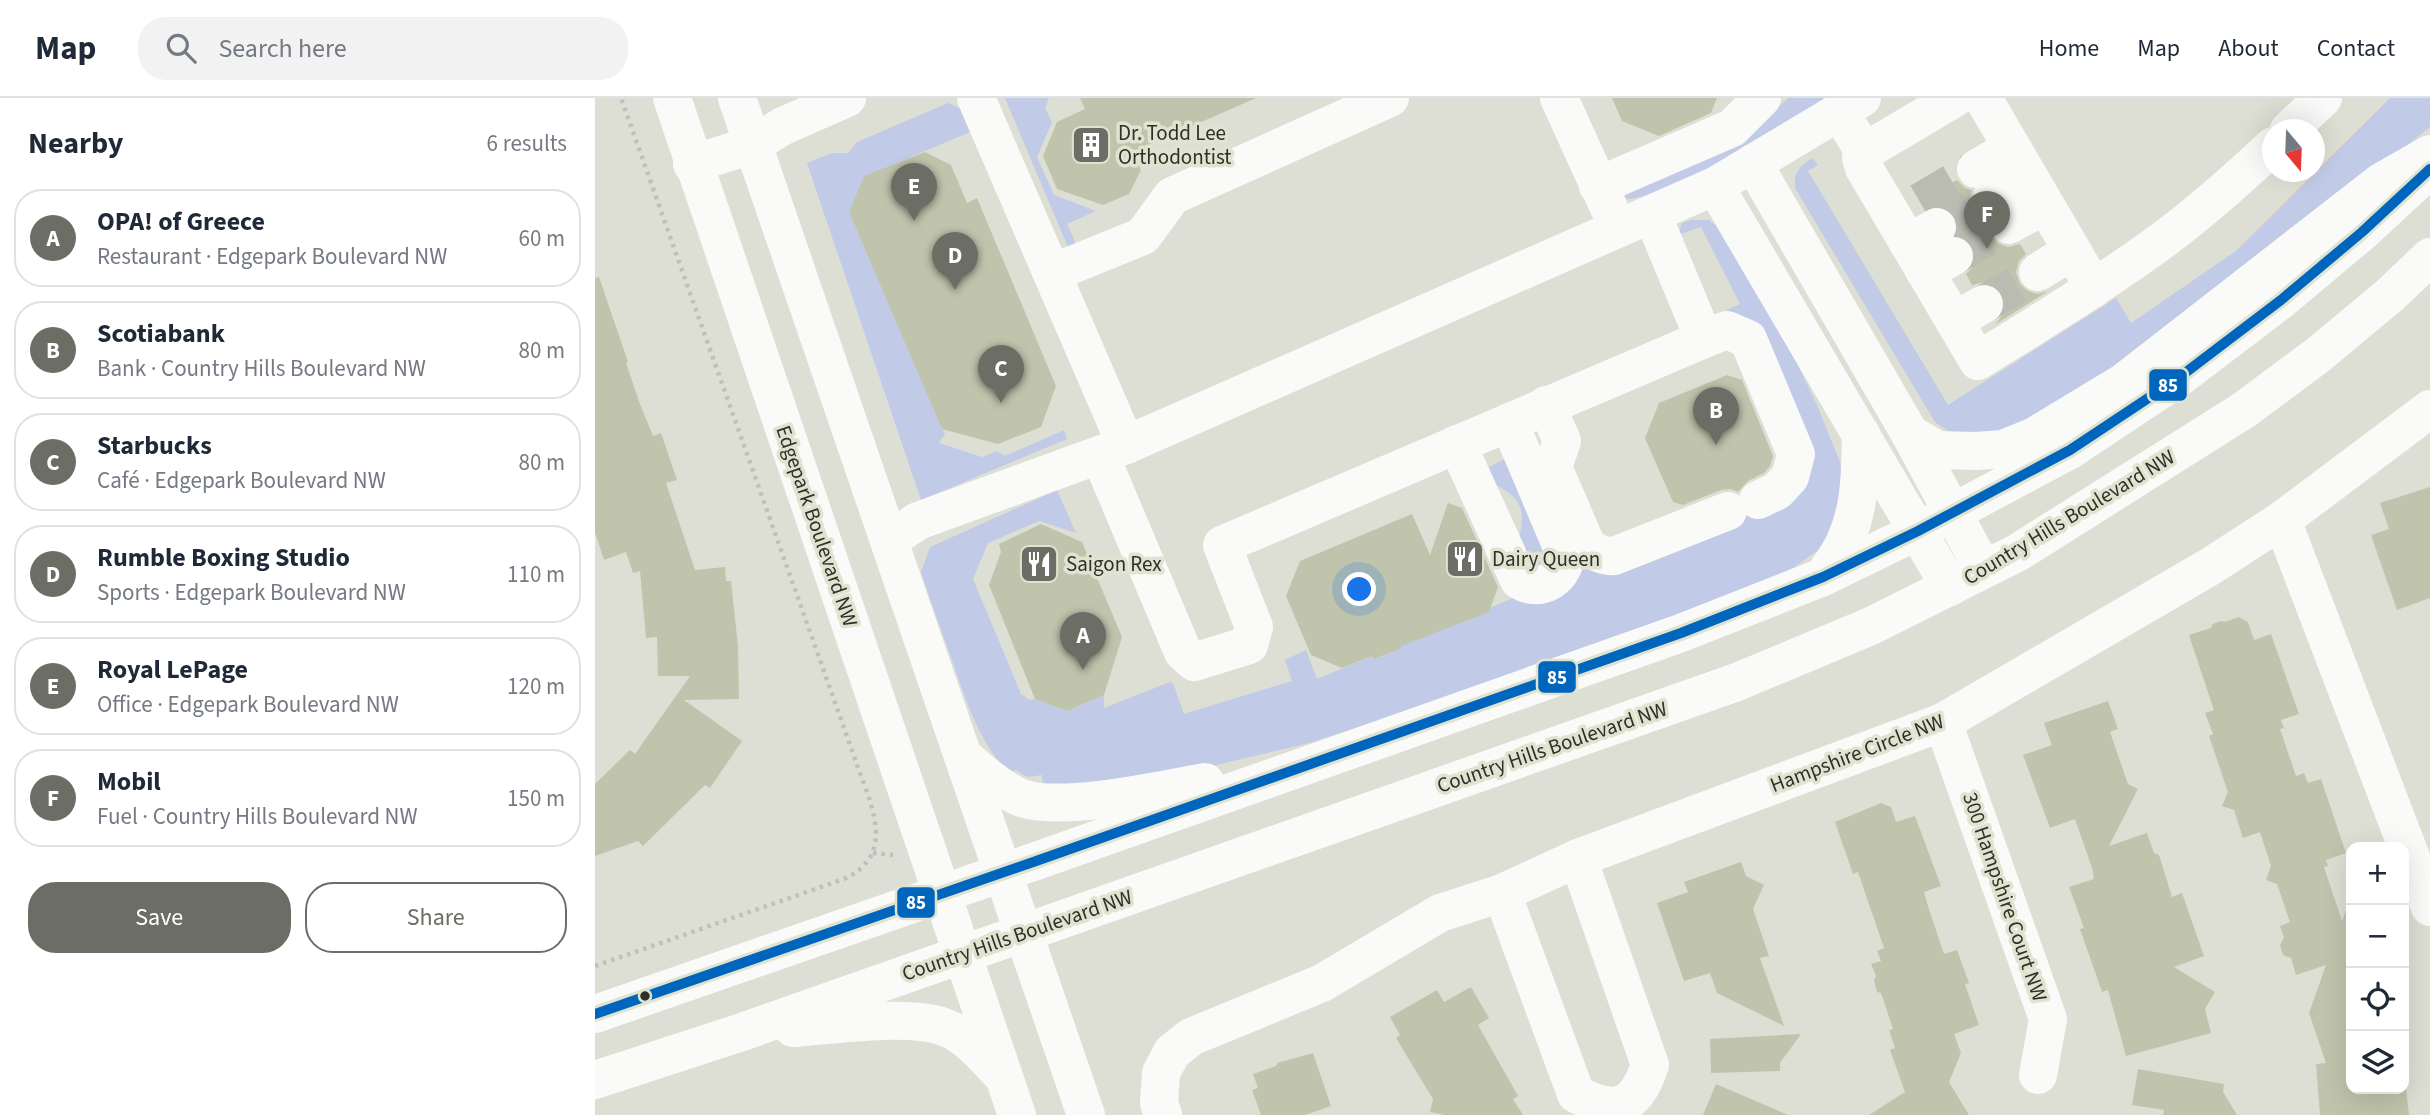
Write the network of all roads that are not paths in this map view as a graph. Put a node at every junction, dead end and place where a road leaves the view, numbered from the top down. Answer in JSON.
{"nodes":[{"id":1,"x":672,"y":98,"type":"edge"},
{"id":2,"x":737,"y":98,"type":"edge"},
{"id":3,"x":847,"y":98,"type":"edge"},
{"id":4,"x":976,"y":98,"type":"edge"},
{"id":5,"x":1390,"y":98,"type":"edge"},
{"id":6,"x":1559,"y":98,"type":"edge"},
{"id":7,"x":1762,"y":98,"type":"edge"},
{"id":8,"x":1955,"y":98,"type":"edge"},
{"id":9,"x":1983,"y":98,"type":"edge"},
{"id":10,"x":2323,"y":98,"type":"edge"},
{"id":11,"x":1851,"y":105,"type":"edge"},
{"id":12,"x":2301,"y":119,"type":"edge"},
{"id":13,"x":752,"y":145,"type":"junction"},
{"id":14,"x":1864,"y":152,"type":"junction"},
{"id":15,"x":2430,"y":154,"type":"edge"},
{"id":16,"x":2262,"y":156,"type":"edge"},
{"id":17,"x":1753,"y":163,"type":"junction"},
{"id":18,"x":692,"y":164,"type":"junction"},
{"id":19,"x":2430,"y":169,"type":"edge"},
{"id":20,"x":2029,"y":177,"type":"junction"},
{"id":21,"x":1598,"y":186,"type":"junction"},
{"id":22,"x":1715,"y":186,"type":"junction"},
{"id":23,"x":1635,"y":221,"type":"junction"},
{"id":24,"x":2426,"y":258,"type":"edge"},
{"id":25,"x":2084,"y":270,"type":"junction"},
{"id":26,"x":1052,"y":273,"type":"junction"},
{"id":27,"x":2044,"y":282,"type":"tunnel mouth"},
{"id":28,"x":1704,"y":339,"type":"junction"},
{"id":29,"x":1546,"y":405,"type":"junction"},
{"id":30,"x":2430,"y":409,"type":"edge"},
{"id":31,"x":1509,"y":422,"type":"junction"},
{"id":32,"x":1861,"y":434,"type":"junction"},
{"id":33,"x":1910,"y":434,"type":"junction"},
{"id":34,"x":1457,"y":444,"type":"junction"},
{"id":35,"x":1113,"y":450,"type":"junction"},
{"id":36,"x":1952,"y":512,"type":"junction"},
{"id":37,"x":2282,"y":520,"type":"junction"},
{"id":38,"x":1918,"y":531,"type":"junction"},
{"id":39,"x":889,"y":540,"type":"junction"},
{"id":40,"x":1983,"y":569,"type":"junction"},
{"id":41,"x":1823,"y":577,"type":"junction"},
{"id":42,"x":1950,"y":587,"type":"junction"},
{"id":43,"x":1943,"y":722,"type":"junction"},
{"id":44,"x":963,"y":756,"type":"junction"},
{"id":45,"x":1324,"y":759,"type":"junction"},
{"id":46,"x":1578,"y":858,"type":"junction"},
{"id":47,"x":1003,"y":873,"type":"junction"},
{"id":48,"x":1501,"y":893,"type":"junction"},
{"id":49,"x":942,"y":894,"type":"junction"},
{"id":50,"x":2430,"y":905,"type":"edge"},
{"id":51,"x":1024,"y":933,"type":"junction"},
{"id":52,"x":963,"y":954,"type":"junction"},
{"id":53,"x":595,"y":1014,"type":"edge"},
{"id":54,"x":742,"y":1032,"type":"junction"},
{"id":55,"x":1002,"y":1075,"type":"junction"},
{"id":56,"x":2038,"y":1075,"type":"dead end"},
{"id":57,"x":595,"y":1080,"type":"edge"},
{"id":58,"x":1017,"y":1115,"type":"edge"},
{"id":59,"x":1086,"y":1115,"type":"edge"},
{"id":60,"x":1163,"y":1115,"type":"edge"}],
"edges":[{"from":1,"to":18,"type":"street","name":"Edgepark Boulevard NW"},
{"from":2,"to":13,"type":"street"},
{"from":3,"to":13,"type":"street"},
{"from":4,"to":26,"type":"street"},
{"from":5,"to":26,"type":"street"},
{"from":6,"to":21,"type":"street"},
{"from":7,"to":21,"type":"street"},
{"from":8,"to":14,"type":"street"},
{"from":9,"to":20,"type":"street"},
{"from":10,"to":12,"type":"street"},
{"from":11,"to":14,"type":"street"},
{"from":11,"to":17,"type":"street"},
{"from":13,"to":18,"type":"street"},
{"from":13,"to":39,"type":"street"},
{"from":14,"to":25,"type":"street"},
{"from":15,"to":33,"type":"street"},
{"from":16,"to":25,"type":"street"},
{"from":17,"to":22,"type":"street"},
{"from":17,"to":33,"type":"street"},
{"from":18,"to":49,"type":"street","name":"Edgepark Boulevard NW"},
{"from":19,"to":36,"type":"street"},
{"from":20,"to":20,"type":"street"},
{"from":20,"to":25,"type":"street"},
{"from":21,"to":23,"type":"street"},
{"from":22,"to":23,"type":"street"},
{"from":22,"to":32,"type":"street"},
{"from":23,"to":28,"type":"street"},
{"from":23,"to":35,"type":"street"},
{"from":24,"to":40,"type":"street","name":"Country Hills Boulevard NW"},
{"from":25,"to":27,"type":"street"},
{"from":26,"to":35,"type":"street"},
{"from":28,"to":29,"type":"street"},
{"from":28,"to":29,"type":"street"},
{"from":29,"to":31,"type":"street"},
{"from":30,"to":37,"type":"street","name":"Hampshire Circle NW"},
{"from":31,"to":34,"type":"street"},
{"from":31,"to":34,"type":"street"},
{"from":32,"to":38,"type":"street"},
{"from":32,"to":41,"type":"street"},
{"from":33,"to":36,"type":"street"},
{"from":34,"to":35,"type":"street"},
{"from":35,"to":39,"type":"street"},
{"from":36,"to":38,"type":"street"},
{"from":36,"to":40,"type":"street"},
{"from":37,"to":43,"type":"street","name":"Hampshire Circle NW"},
{"from":37,"to":50,"type":"street"},
{"from":38,"to":41,"type":"street"},
{"from":38,"to":42,"type":"street"},
{"from":39,"to":44,"type":"street"},
{"from":40,"to":42,"type":"street","name":"Country Hills Boulevard NW"},
{"from":41,"to":45,"type":"street"},
{"from":42,"to":51,"type":"street","name":"Country Hills Boulevard NW"},
{"from":43,"to":46,"type":"street","name":"Hampshire Circle NW"},
{"from":43,"to":56,"type":"street","name":"300 Hampshire Court NW"},
{"from":44,"to":45,"type":"street"},
{"from":44,"to":47,"type":"street"},
{"from":45,"to":47,"type":"street"},
{"from":46,"to":48,"type":"street","name":"Hampshire Circle NW"},
{"from":46,"to":48,"type":"street"},
{"from":47,"to":49,"type":"street"},
{"from":47,"to":51,"type":"street"},
{"from":48,"to":60,"type":"street","name":"Hampshire Circle NW"},
{"from":49,"to":52,"type":"street","name":"Edgepark Boulevard NW"},
{"from":49,"to":53,"type":"street"},
{"from":51,"to":52,"type":"street","name":"Country Hills Boulevard NW"},
{"from":51,"to":59,"type":"street"},
{"from":52,"to":54,"type":"street","name":"Country Hills Boulevard NW"},
{"from":52,"to":55,"type":"street","name":"Edgepark Boulevard NW"},
{"from":54,"to":55,"type":"street"},
{"from":54,"to":57,"type":"street","name":"Country Hills Boulevard NW"},
{"from":55,"to":58,"type":"street","name":"Edgepark Boulevard NW"}]}
